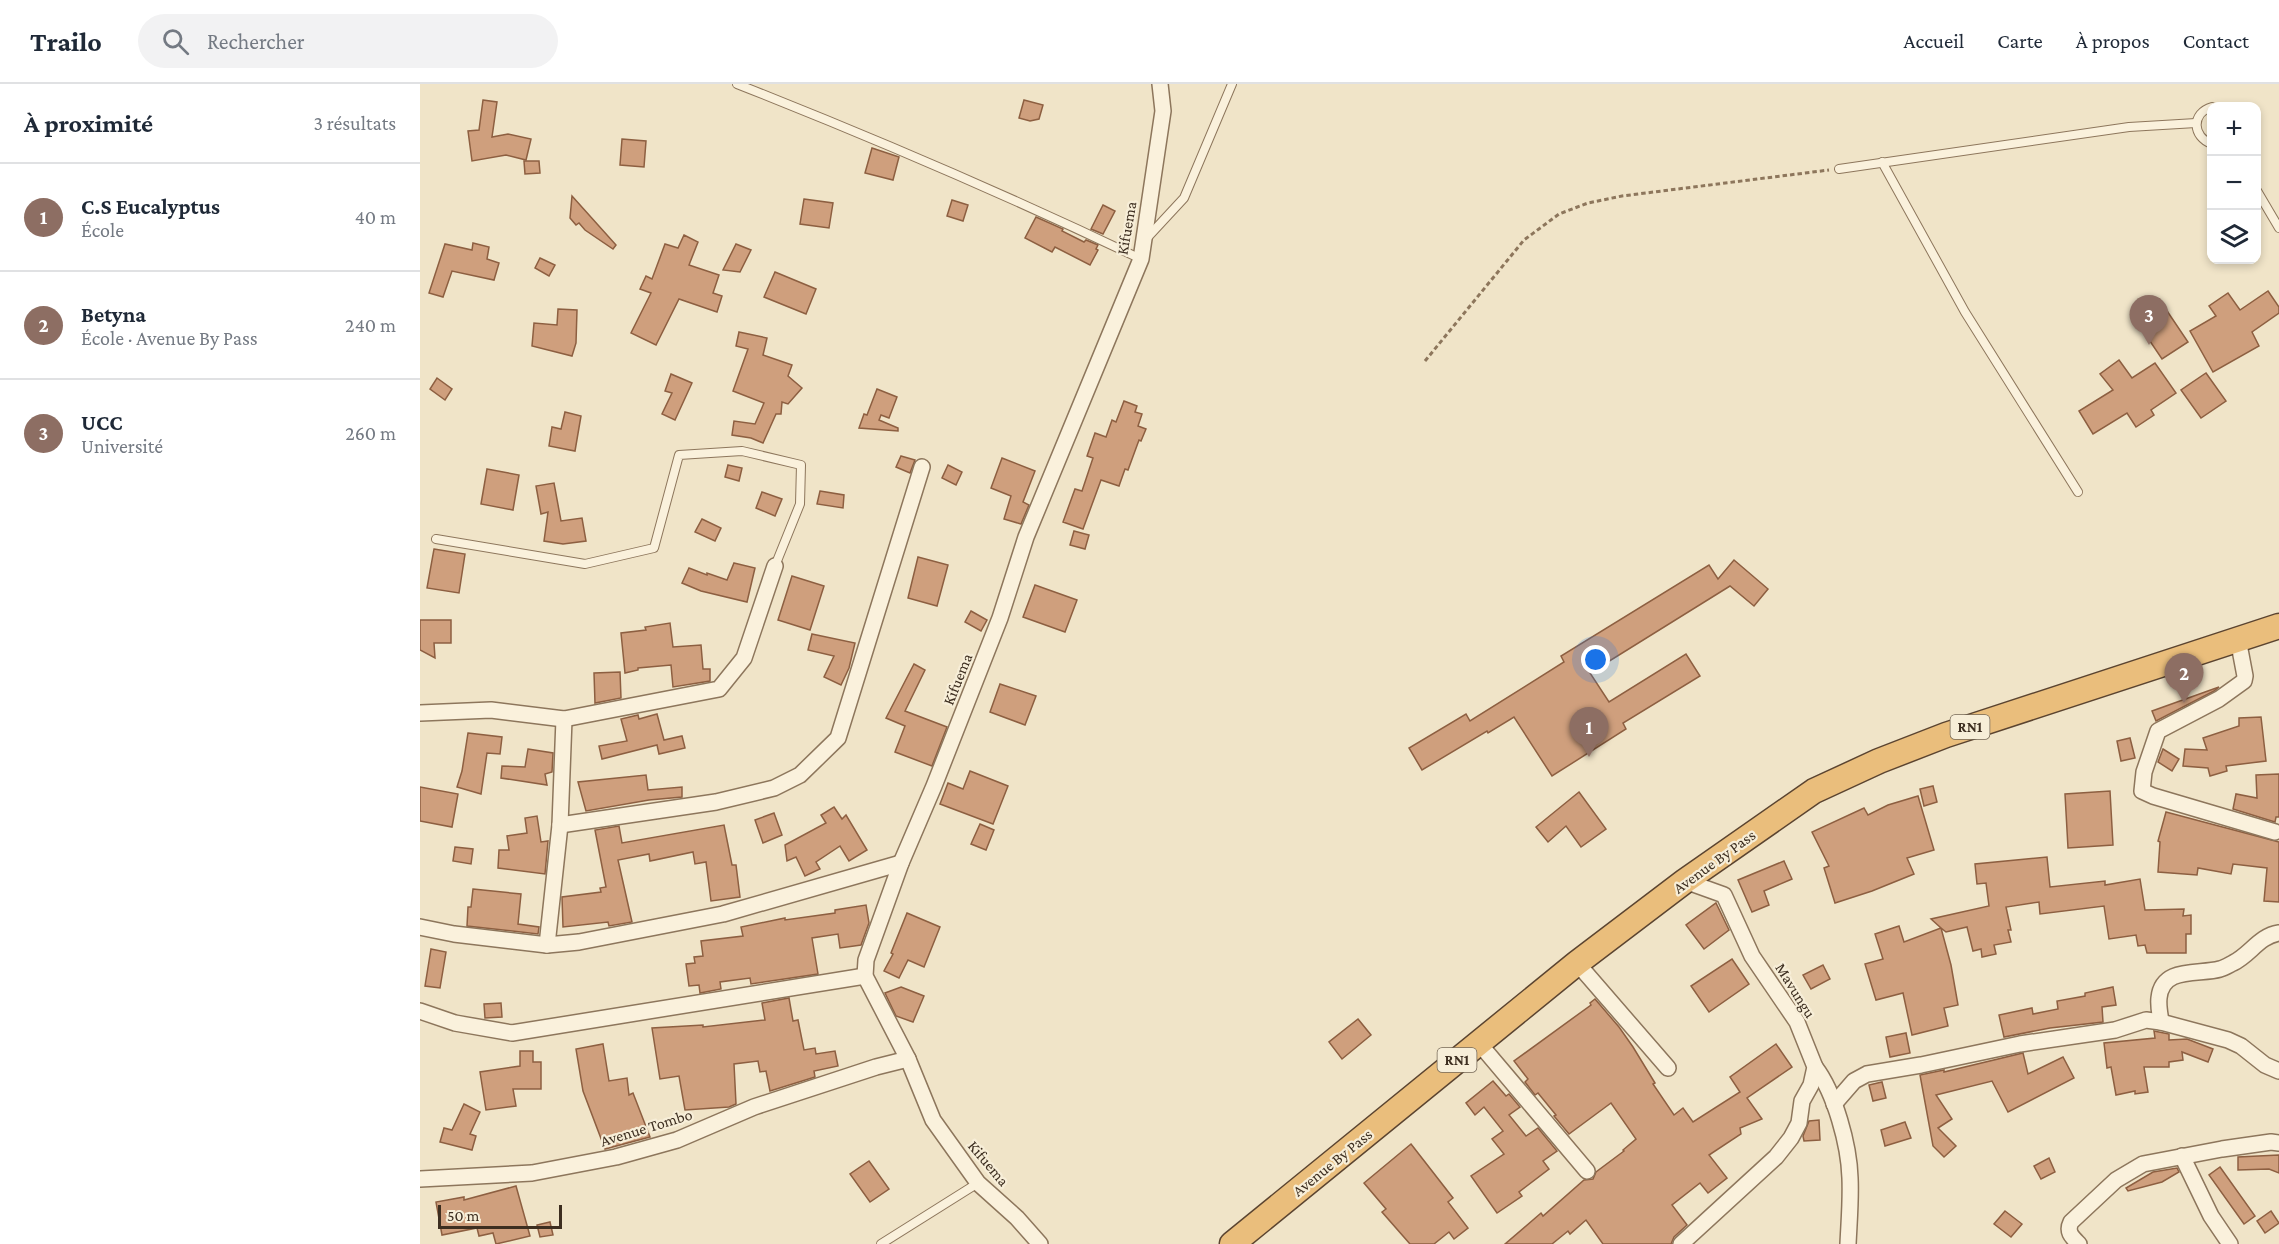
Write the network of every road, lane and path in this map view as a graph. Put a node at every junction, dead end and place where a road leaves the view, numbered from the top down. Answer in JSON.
{"nodes":[{"id":1,"x":737,"y":84,"type":"edge"},
{"id":2,"x":1160,"y":84,"type":"edge"},
{"id":3,"x":1232,"y":84,"type":"edge"},
{"id":4,"x":2207,"y":109,"type":"edge"},
{"id":5,"x":2196,"y":123,"type":"junction"},
{"id":6,"x":2207,"y":142,"type":"edge"},
{"id":7,"x":1882,"y":162,"type":"junction"},
{"id":8,"x":1839,"y":169,"type":"joint"},
{"id":9,"x":2261,"y":197,"type":"edge"},
{"id":10,"x":2279,"y":228,"type":"edge"},
{"id":11,"x":1143,"y":243,"type":"junction"},
{"id":12,"x":1141,"y":259,"type":"junction"},
{"id":13,"x":1425,"y":361,"type":"dead end"},
{"id":14,"x":922,"y":467,"type":"dead end"},
{"id":15,"x":2078,"y":492,"type":"dead end"},
{"id":16,"x":435,"y":539,"type":"dead end"},
{"id":17,"x":775,"y":566,"type":"joint"},
{"id":18,"x":2279,"y":626,"type":"edge"},
{"id":19,"x":2238,"y":639,"type":"junction"},
{"id":20,"x":420,"y":712,"type":"edge"},
{"id":21,"x":564,"y":719,"type":"junction"},
{"id":22,"x":560,"y":825,"type":"junction"},
{"id":23,"x":2275,"y":832,"type":"dead end"},
{"id":24,"x":901,"y":862,"type":"junction"},
{"id":25,"x":1685,"y":881,"type":"junction"},
{"id":26,"x":420,"y":927,"type":"edge"},
{"id":27,"x":2279,"y":933,"type":"edge"},
{"id":28,"x":547,"y":945,"type":"junction"},
{"id":29,"x":1577,"y":963,"type":"junction"},
{"id":30,"x":865,"y":976,"type":"junction"},
{"id":31,"x":420,"y":1011,"type":"edge"},
{"id":32,"x":2161,"y":1022,"type":"junction"},
{"id":33,"x":1478,"y":1042,"type":"junction"},
{"id":34,"x":908,"y":1059,"type":"junction"},
{"id":35,"x":1815,"y":1067,"type":"junction"},
{"id":36,"x":1668,"y":1068,"type":"dead end"},
{"id":37,"x":2279,"y":1071,"type":"edge"},
{"id":38,"x":1834,"y":1104,"type":"junction"},
{"id":39,"x":2279,"y":1143,"type":"edge"},
{"id":40,"x":2182,"y":1156,"type":"junction"},
{"id":41,"x":1587,"y":1171,"type":"dead end"},
{"id":42,"x":420,"y":1179,"type":"edge"},
{"id":43,"x":978,"y":1183,"type":"junction"},
{"id":44,"x":881,"y":1244,"type":"edge"},
{"id":45,"x":1040,"y":1244,"type":"edge"},
{"id":46,"x":1232,"y":1244,"type":"edge"},
{"id":47,"x":1681,"y":1244,"type":"edge"},
{"id":48,"x":1848,"y":1244,"type":"edge"},
{"id":49,"x":2079,"y":1244,"type":"edge"},
{"id":50,"x":2230,"y":1244,"type":"edge"}],
"edges":[{"from":1,"to":12,"type":"lane"},
{"from":2,"to":11,"type":"street","name":"Kifuema"},
{"from":3,"to":11,"type":"lane"},
{"from":4,"to":5,"type":"lane"},
{"from":5,"to":6,"type":"lane"},
{"from":5,"to":7,"type":"lane"},
{"from":7,"to":8,"type":"lane"},
{"from":7,"to":15,"type":"lane"},
{"from":8,"to":13,"type":"path"},
{"from":9,"to":10,"type":"lane"},
{"from":11,"to":12,"type":"street","name":"Kifuema"},
{"from":12,"to":24,"type":"street","name":"Kifuema"},
{"from":14,"to":22,"type":"street"},
{"from":16,"to":17,"type":"lane"},
{"from":17,"to":21,"type":"street"},
{"from":18,"to":19,"type":"highway","name":"Avenue By Pass","number":"RN1"},
{"from":19,"to":23,"type":"street"},
{"from":19,"to":25,"type":"highway","name":"Avenue By Pass","number":"RN1"},
{"from":20,"to":21,"type":"street"},
{"from":21,"to":22,"type":"street"},
{"from":22,"to":28,"type":"street"},
{"from":24,"to":28,"type":"street"},
{"from":24,"to":30,"type":"street","name":"Kifuema"},
{"from":25,"to":29,"type":"highway","name":"Avenue By Pass","number":"RN1"},
{"from":25,"to":35,"type":"street","name":"Mavungu"},
{"from":26,"to":28,"type":"street"},
{"from":27,"to":32,"type":"street"},
{"from":29,"to":33,"type":"highway","name":"Avenue By Pass","number":"RN1"},
{"from":29,"to":36,"type":"street"},
{"from":30,"to":31,"type":"street"},
{"from":30,"to":34,"type":"street","name":"Kifuema"},
{"from":32,"to":37,"type":"street"},
{"from":32,"to":38,"type":"street"},
{"from":33,"to":41,"type":"street"},
{"from":33,"to":46,"type":"highway","name":"Avenue By Pass","number":"RN1"},
{"from":34,"to":42,"type":"street","name":"Avenue Tombo"},
{"from":34,"to":43,"type":"street","name":"Kifuema"},
{"from":35,"to":38,"type":"street","name":"Mavungu"},
{"from":35,"to":47,"type":"street"},
{"from":38,"to":48,"type":"street","name":"Mavungu"},
{"from":39,"to":40,"type":"street"},
{"from":40,"to":49,"type":"street"},
{"from":40,"to":50,"type":"street"},
{"from":43,"to":44,"type":"lane"},
{"from":43,"to":45,"type":"street","name":"Kifuema"}]}
